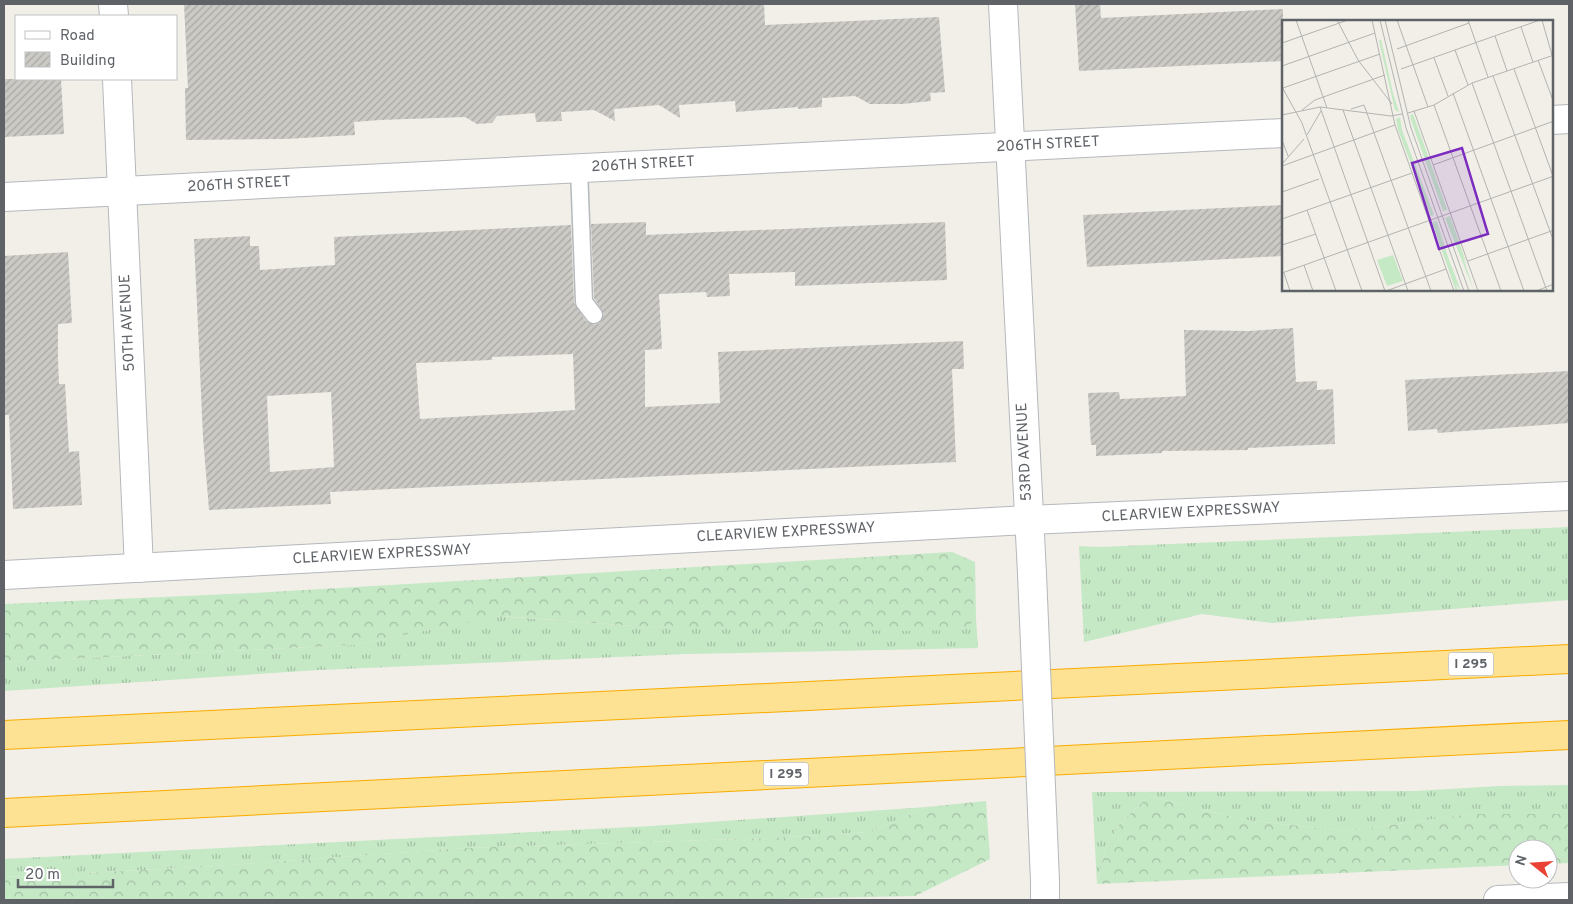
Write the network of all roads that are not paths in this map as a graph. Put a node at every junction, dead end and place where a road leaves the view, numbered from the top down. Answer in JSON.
{"nodes":[{"id":1,"x":1003,"y":4,"type":"edge"},
{"id":2,"x":117,"y":80,"type":"edge"},
{"id":3,"x":1569,"y":119,"type":"edge"},
{"id":4,"x":1553,"y":120,"type":"edge"},
{"id":5,"x":1282,"y":133,"type":"edge"},
{"id":6,"x":1010,"y":147,"type":"junction"},
{"id":7,"x":578,"y":168,"type":"junction"},
{"id":8,"x":122,"y":191,"type":"junction"},
{"id":9,"x":4,"y":197,"type":"edge"},
{"id":10,"x":594,"y":315,"type":"dead end"},
{"id":11,"x":1569,"y":496,"type":"edge"},
{"id":12,"x":1029,"y":520,"type":"junction"},
{"id":13,"x":139,"y":568,"type":"junction"},
{"id":14,"x":4,"y":575,"type":"edge"},
{"id":15,"x":1569,"y":659,"type":"edge"},
{"id":16,"x":4,"y":735,"type":"edge"},
{"id":17,"x":1569,"y":735,"type":"edge"},
{"id":18,"x":4,"y":812,"type":"edge"},
{"id":19,"x":1045,"y":891,"type":"edge"},
{"id":20,"x":1569,"y":897,"type":"edge"},
{"id":21,"x":1498,"y":900,"type":"edge"}],
"edges":[{"from":1,"to":6,"type":"street","name":"53RD AVENUE"},
{"from":2,"to":8,"type":"street","name":"50TH AVENUE"},
{"from":3,"to":4,"type":"street"},
{"from":5,"to":6,"type":"street","name":"206TH STREET"},
{"from":6,"to":7,"type":"street","name":"206TH STREET"},
{"from":6,"to":12,"type":"street","name":"53RD AVENUE"},
{"from":7,"to":8,"type":"street","name":"206TH STREET"},
{"from":7,"to":10,"type":"lane"},
{"from":8,"to":9,"type":"street","name":"206TH STREET"},
{"from":8,"to":13,"type":"street","name":"50TH AVENUE"},
{"from":11,"to":12,"type":"street","name":"CLEARVIEW EXPRESSWAY"},
{"from":12,"to":13,"type":"street","name":"CLEARVIEW EXPRESSWAY"},
{"from":12,"to":19,"type":"street","name":"53RD AVENUE","bridge":true},
{"from":13,"to":14,"type":"street","name":"CLEARVIEW EXPRESSWAY"},
{"from":15,"to":16,"type":"highway","number":"I 295"},
{"from":17,"to":18,"type":"highway","number":"I 295"},
{"from":20,"to":21,"type":"street"}]}
